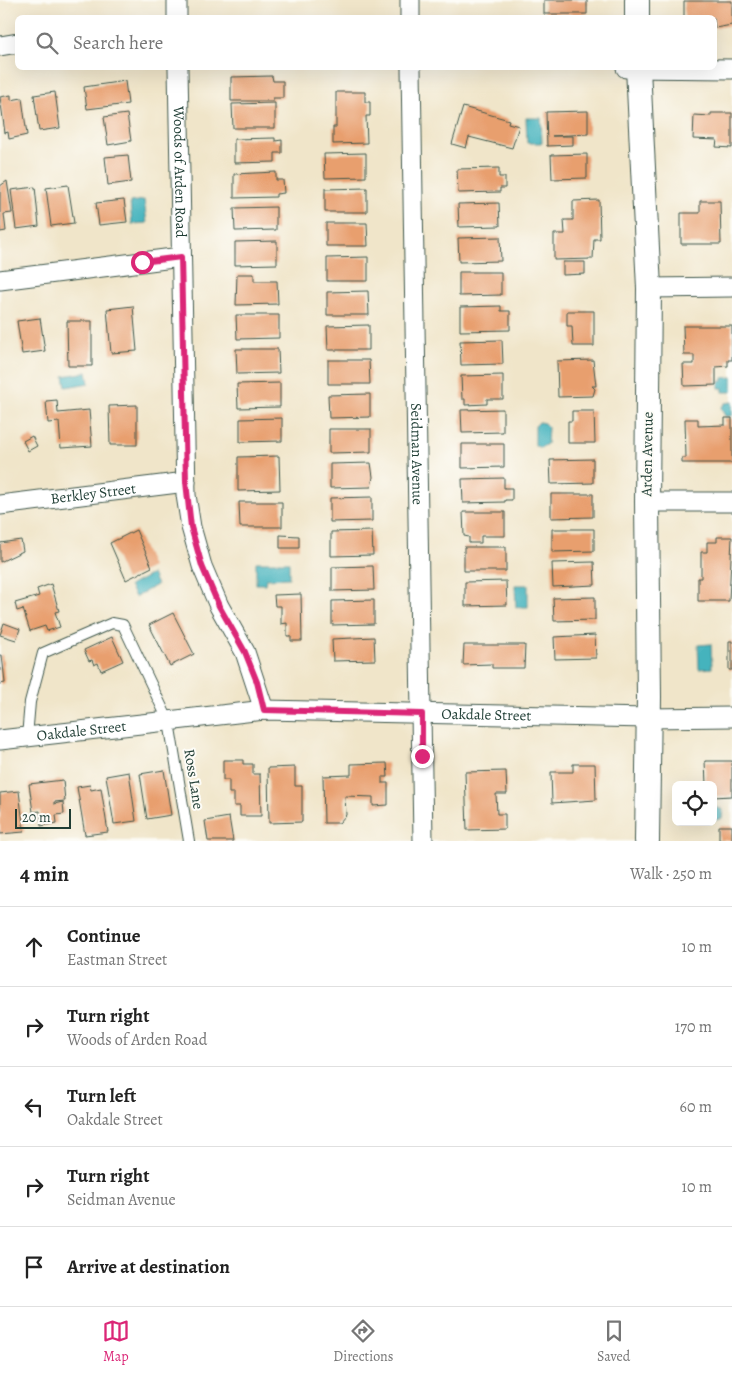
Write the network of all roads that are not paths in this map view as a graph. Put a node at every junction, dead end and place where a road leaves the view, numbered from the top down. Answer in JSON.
{"nodes":[{"id":1,"x":177,"y":0,"type":"edge"},
{"id":2,"x":410,"y":0,"type":"edge"},
{"id":3,"x":637,"y":0,"type":"edge"},
{"id":4,"x":178,"y":15,"type":"edge"},
{"id":5,"x":410,"y":15,"type":"edge"},
{"id":6,"x":637,"y":15,"type":"edge"},
{"id":7,"x":15,"y":44,"type":"edge"},
{"id":8,"x":0,"y":46,"type":"edge"},
{"id":9,"x":717,"y":69,"type":"edge"},
{"id":10,"x":732,"y":69,"type":"edge"},
{"id":11,"x":178,"y":70,"type":"edge"},
{"id":12,"x":411,"y":70,"type":"edge"},
{"id":13,"x":634,"y":70,"type":"edge"},
{"id":14,"x":181,"y":257,"type":"junction"},
{"id":15,"x":0,"y":280,"type":"edge"},
{"id":16,"x":732,"y":287,"type":"edge"},
{"id":17,"x":649,"y":288,"type":"junction"},
{"id":18,"x":186,"y":482,"type":"junction"},
{"id":19,"x":647,"y":502,"type":"junction"},
{"id":20,"x":732,"y":502,"type":"edge"},
{"id":21,"x":0,"y":505,"type":"edge"},
{"id":22,"x":264,"y":710,"type":"junction"},
{"id":23,"x":422,"y":714,"type":"junction"},
{"id":24,"x":732,"y":717,"type":"edge"},
{"id":25,"x":648,"y":718,"type":"junction"},
{"id":26,"x":169,"y":722,"type":"junction"},
{"id":27,"x":27,"y":737,"type":"junction"},
{"id":28,"x":0,"y":740,"type":"edge"},
{"id":29,"x":188,"y":841,"type":"edge"},
{"id":30,"x":423,"y":841,"type":"edge"},
{"id":31,"x":647,"y":841,"type":"edge"}],
"edges":[{"from":1,"to":4,"type":"street"},
{"from":2,"to":5,"type":"street"},
{"from":3,"to":6,"type":"street"},
{"from":7,"to":8,"type":"street"},
{"from":9,"to":10,"type":"street"},
{"from":11,"to":14,"type":"street","name":"Woods of Arden Road"},
{"from":12,"to":23,"type":"street","name":"Seidman Avenue"},
{"from":13,"to":17,"type":"street","name":"Arden Avenue"},
{"from":14,"to":15,"type":"street"},
{"from":14,"to":18,"type":"street","name":"Woods of Arden Road"},
{"from":16,"to":17,"type":"street"},
{"from":17,"to":19,"type":"street","name":"Arden Avenue"},
{"from":18,"to":21,"type":"street","name":"Berkley Street"},
{"from":18,"to":22,"type":"street","name":"Woods of Arden Road"},
{"from":19,"to":20,"type":"street"},
{"from":19,"to":25,"type":"street","name":"Arden Avenue"},
{"from":22,"to":23,"type":"street","name":"Oakdale Street"},
{"from":22,"to":26,"type":"street","name":"Oakdale Street"},
{"from":23,"to":25,"type":"street","name":"Oakdale Street"},
{"from":23,"to":30,"type":"street","name":"Seidman Avenue"},
{"from":24,"to":25,"type":"street","name":"Oakdale Street"},
{"from":25,"to":31,"type":"street","name":"Arden Avenue"},
{"from":26,"to":27,"type":"street","name":"Oakdale Street"},
{"from":26,"to":27,"type":"lane","name":"Ross Lane"},
{"from":26,"to":29,"type":"lane","name":"Ross Lane"},
{"from":27,"to":28,"type":"street","name":"Oakdale Street"}]}
